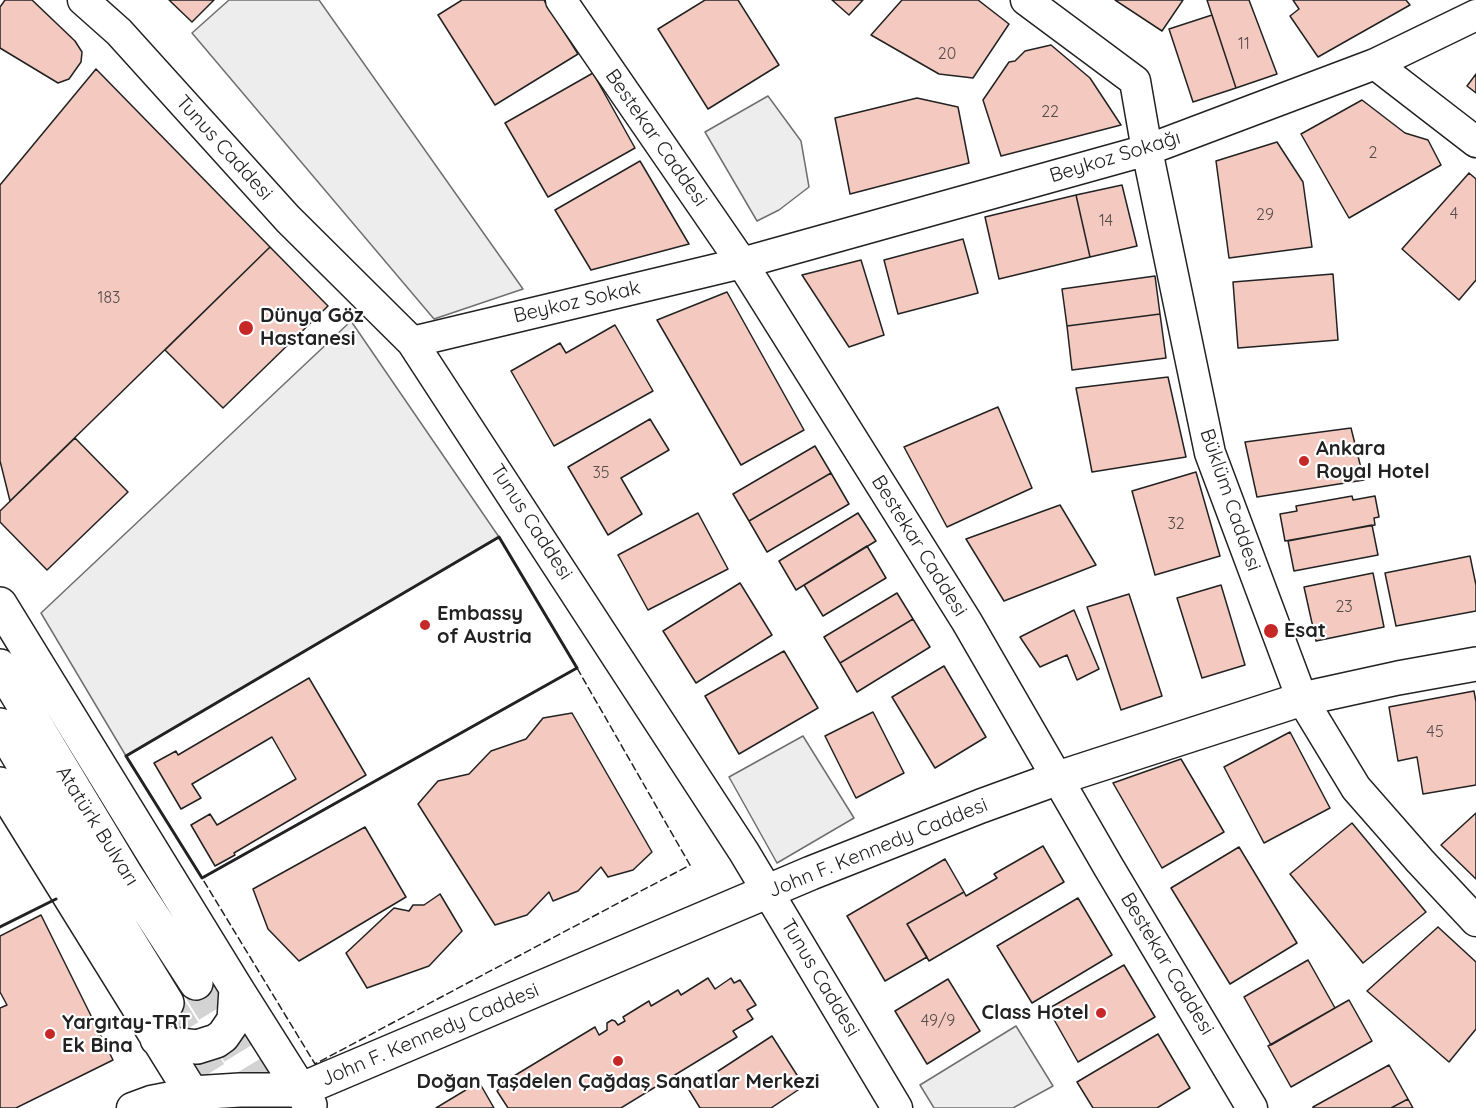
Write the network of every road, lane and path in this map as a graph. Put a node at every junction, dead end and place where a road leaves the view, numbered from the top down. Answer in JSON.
{"nodes":[{"id":1,"x":83,"y":0,"type":"edge"},
{"id":2,"x":561,"y":0,"type":"edge"},
{"id":3,"x":1026,"y":0,"type":"edge"},
{"id":4,"x":1476,"y":15,"type":"edge"},
{"id":5,"x":1375,"y":64,"type":"junction"},
{"id":6,"x":1476,"y":142,"type":"edge"},
{"id":7,"x":1147,"y":150,"type":"junction"},
{"id":8,"x":742,"y":263,"type":"junction"},
{"id":9,"x":412,"y":342,"type":"junction"},
{"id":10,"x":0,"y":604,"type":"edge"},
{"id":11,"x":1476,"y":664,"type":"edge"},
{"id":12,"x":0,"y":666,"type":"edge"},
{"id":13,"x":1302,"y":699,"type":"junction"},
{"id":14,"x":0,"y":725,"type":"edge"},
{"id":15,"x":1059,"y":778,"type":"junction"},
{"id":16,"x":0,"y":784,"type":"edge"},
{"id":17,"x":768,"y":892,"type":"junction"},
{"id":18,"x":1476,"y":921,"type":"edge"},
{"id":19,"x":196,"y":983,"type":"tunnel mouth"},
{"id":20,"x":236,"y":988,"type":"junction"},
{"id":21,"x":167,"y":1003,"type":"tunnel mouth"},
{"id":22,"x":157,"y":1039,"type":"junction"},
{"id":23,"x":306,"y":1099,"type":"edge"},
{"id":24,"x":196,"y":1101,"type":"edge"},
{"id":25,"x":132,"y":1108,"type":"edge"},
{"id":26,"x":897,"y":1108,"type":"edge"},
{"id":27,"x":1252,"y":1108,"type":"edge"}],
"edges":[{"from":1,"to":9,"type":"street","name":"Tunus Caddesi"},
{"from":2,"to":8,"type":"street","name":"Bestekar Caddesi"},
{"from":3,"to":7,"type":"street","name":"Büklüm Caddesi"},
{"from":4,"to":5,"type":"street","name":"Beykoz Sokağı"},
{"from":5,"to":6,"type":"street"},
{"from":5,"to":7,"type":"street","name":"Beykoz Sokağı"},
{"from":7,"to":8,"type":"street","name":"Beykoz Sokağı"},
{"from":7,"to":13,"type":"street","name":"Büklüm Caddesi"},
{"from":8,"to":9,"type":"street","name":"Beykoz Sokak"},
{"from":8,"to":15,"type":"street","name":"Bestekar Caddesi"},
{"from":9,"to":17,"type":"street","name":"Tunus Caddesi"},
{"from":10,"to":20,"type":"main road"},
{"from":11,"to":13,"type":"main road","name":"John F. Kennedy Caddesi"},
{"from":12,"to":19,"type":"main road","name":"Atatürk Bulvarı"},
{"from":13,"to":15,"type":"main road","name":"John F. Kennedy Caddesi"},
{"from":13,"to":18,"type":"street","name":"Büklüm Caddesi"},
{"from":14,"to":21,"type":"main road","name":"Atatürk Bulvarı"},
{"from":15,"to":17,"type":"main road","name":"John F. Kennedy Caddesi"},
{"from":15,"to":27,"type":"street","name":"Bestekar Caddesi"},
{"from":16,"to":22,"type":"main road"},
{"from":17,"to":23,"type":"main road","name":"John F. Kennedy Caddesi"},
{"from":17,"to":26,"type":"street","name":"Tunus Caddesi"},
{"from":20,"to":22,"type":"main road"},
{"from":20,"to":23,"type":"main road"},
{"from":22,"to":24,"type":"main road"},
{"from":23,"to":24,"type":"main road"},
{"from":24,"to":25,"type":"street"}]}
